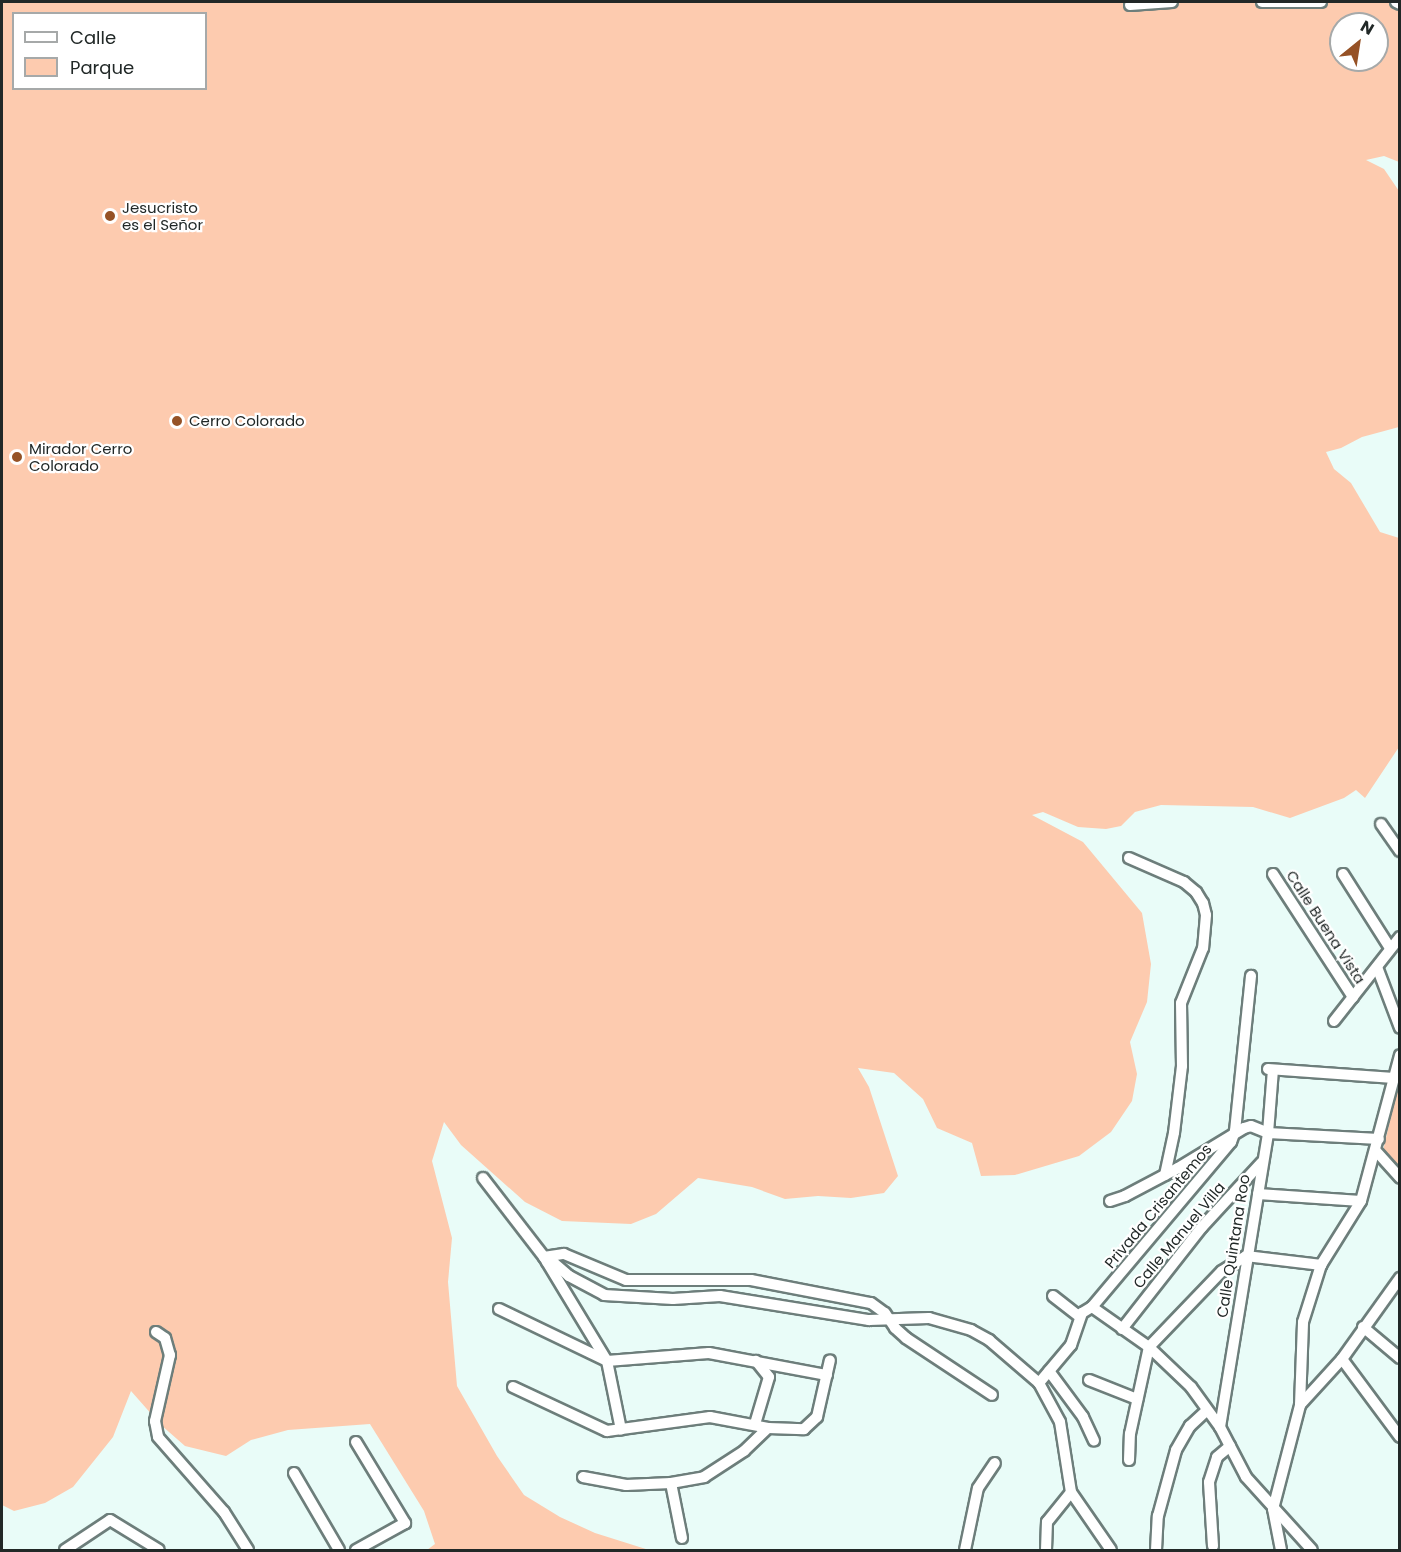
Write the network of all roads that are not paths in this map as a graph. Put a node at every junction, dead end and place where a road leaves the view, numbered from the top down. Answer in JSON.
{"nodes":[{"id":1,"x":1172,"y":2,"type":"edge"},
{"id":2,"x":1262,"y":2,"type":"edge"},
{"id":3,"x":1321,"y":2,"type":"edge"},
{"id":4,"x":1130,"y":5,"type":"dead end"},
{"id":5,"x":1381,"y":824,"type":"dead end"},
{"id":6,"x":1400,"y":851,"type":"edge"},
{"id":7,"x":1129,"y":858,"type":"dead end"},
{"id":8,"x":1273,"y":874,"type":"dead end"},
{"id":9,"x":1343,"y":874,"type":"dead end"},
{"id":10,"x":1400,"y":937,"type":"edge"},
{"id":11,"x":1390,"y":948,"type":"junction"},
{"id":12,"x":1377,"y":967,"type":"junction"},
{"id":13,"x":1251,"y":976,"type":"dead end"},
{"id":14,"x":1353,"y":997,"type":"junction"},
{"id":15,"x":1334,"y":1021,"type":"dead end"},
{"id":16,"x":1400,"y":1028,"type":"edge"},
{"id":17,"x":1400,"y":1055,"type":"edge"},
{"id":18,"x":1394,"y":1078,"type":"junction"},
{"id":19,"x":1236,"y":1131,"type":"junction"},
{"id":20,"x":1268,"y":1133,"type":"junction"},
{"id":21,"x":1379,"y":1139,"type":"junction"},
{"id":22,"x":1376,"y":1151,"type":"junction"},
{"id":23,"x":1262,"y":1162,"type":"junction"},
{"id":24,"x":1165,"y":1174,"type":"junction"},
{"id":25,"x":483,"y":1178,"type":"dead end"},
{"id":26,"x":1400,"y":1178,"type":"edge"},
{"id":27,"x":1258,"y":1194,"type":"junction"},
{"id":28,"x":1110,"y":1201,"type":"dead end"},
{"id":29,"x":1361,"y":1201,"type":"junction"},
{"id":30,"x":1246,"y":1256,"type":"junction"},
{"id":31,"x":545,"y":1259,"type":"junction"},
{"id":32,"x":1322,"y":1265,"type":"junction"},
{"id":33,"x":1400,"y":1278,"type":"edge"},
{"id":34,"x":786,"y":1287,"type":"junction"},
{"id":35,"x":1053,"y":1296,"type":"dead end"},
{"id":36,"x":784,"y":1305,"type":"junction"},
{"id":37,"x":1092,"y":1307,"type":"junction"},
{"id":38,"x":499,"y":1309,"type":"dead end"},
{"id":39,"x":1080,"y":1317,"type":"junction"},
{"id":40,"x":894,"y":1318,"type":"junction"},
{"id":41,"x":1363,"y":1327,"type":"junction"},
{"id":42,"x":1122,"y":1329,"type":"junction"},
{"id":43,"x":156,"y":1332,"type":"dead end"},
{"id":44,"x":1149,"y":1347,"type":"junction"},
{"id":45,"x":1400,"y":1358,"type":"edge"},
{"id":46,"x":1342,"y":1359,"type":"junction"},
{"id":47,"x":756,"y":1360,"type":"junction"},
{"id":48,"x":830,"y":1360,"type":"dead end"},
{"id":49,"x":607,"y":1361,"type":"junction"},
{"id":50,"x":1049,"y":1371,"type":"junction"},
{"id":51,"x":827,"y":1375,"type":"junction"},
{"id":52,"x":1089,"y":1380,"type":"dead end"},
{"id":53,"x":1039,"y":1383,"type":"junction"},
{"id":54,"x":513,"y":1387,"type":"dead end"},
{"id":55,"x":992,"y":1395,"type":"dead end"},
{"id":56,"x":1137,"y":1400,"type":"junction"},
{"id":57,"x":1300,"y":1405,"type":"junction"},
{"id":58,"x":1207,"y":1410,"type":"junction"},
{"id":59,"x":755,"y":1424,"type":"junction"},
{"id":60,"x":1220,"y":1427,"type":"junction"},
{"id":61,"x":768,"y":1428,"type":"junction"},
{"id":62,"x":621,"y":1430,"type":"junction"},
{"id":63,"x":1400,"y":1437,"type":"edge"},
{"id":64,"x":1094,"y":1441,"type":"dead end"},
{"id":65,"x":356,"y":1442,"type":"dead end"},
{"id":66,"x":1230,"y":1446,"type":"junction"},
{"id":67,"x":1129,"y":1460,"type":"dead end"},
{"id":68,"x":995,"y":1463,"type":"dead end"},
{"id":69,"x":294,"y":1473,"type":"dead end"},
{"id":70,"x":583,"y":1476,"type":"dead end"},
{"id":71,"x":671,"y":1483,"type":"junction"},
{"id":72,"x":1071,"y":1492,"type":"junction"},
{"id":73,"x":1273,"y":1509,"type":"junction"},
{"id":74,"x":682,"y":1538,"type":"dead end"},
{"id":75,"x":1213,"y":1546,"type":"dead end"},
{"id":76,"x":65,"y":1551,"type":"edge"},
{"id":77,"x":159,"y":1551,"type":"edge"},
{"id":78,"x":248,"y":1551,"type":"edge"},
{"id":79,"x":339,"y":1551,"type":"edge"},
{"id":80,"x":356,"y":1551,"type":"edge"},
{"id":81,"x":964,"y":1551,"type":"edge"},
{"id":82,"x":1046,"y":1551,"type":"edge"},
{"id":83,"x":1110,"y":1551,"type":"edge"},
{"id":84,"x":1156,"y":1551,"type":"edge"},
{"id":85,"x":1281,"y":1551,"type":"edge"},
{"id":86,"x":1312,"y":1551,"type":"edge"}],
"edges":[{"from":1,"to":4,"type":"street"},
{"from":2,"to":3,"type":"street"},
{"from":5,"to":6,"type":"street"},
{"from":7,"to":24,"type":"street"},
{"from":8,"to":14,"type":"street","name":"Calle Buena Vista"},
{"from":9,"to":11,"type":"street"},
{"from":10,"to":11,"type":"street"},
{"from":11,"to":12,"type":"street"},
{"from":12,"to":14,"type":"street"},
{"from":12,"to":16,"type":"street"},
{"from":13,"to":19,"type":"street","name":"Privada Crisantemos"},
{"from":14,"to":15,"type":"street"},
{"from":17,"to":18,"type":"street"},
{"from":18,"to":20,"type":"street","name":"Calle Quintana Roo"},
{"from":18,"to":21,"type":"street"},
{"from":19,"to":20,"type":"street"},
{"from":19,"to":24,"type":"street"},
{"from":19,"to":37,"type":"street","name":"Privada Crisantemos"},
{"from":20,"to":21,"type":"street"},
{"from":20,"to":23,"type":"street","name":"Calle Quintana Roo"},
{"from":21,"to":22,"type":"street"},
{"from":22,"to":26,"type":"street"},
{"from":22,"to":29,"type":"street"},
{"from":23,"to":27,"type":"street","name":"Calle Quintana Roo"},
{"from":23,"to":42,"type":"street","name":"Calle Manuel Villa"},
{"from":24,"to":28,"type":"street"},
{"from":25,"to":31,"type":"street"},
{"from":27,"to":29,"type":"street"},
{"from":27,"to":30,"type":"street","name":"Calle Quintana Roo"},
{"from":29,"to":32,"type":"street"},
{"from":30,"to":32,"type":"street"},
{"from":30,"to":44,"type":"street"},
{"from":30,"to":60,"type":"street","name":"Calle Quintana Roo"},
{"from":31,"to":34,"type":"street"},
{"from":31,"to":36,"type":"street"},
{"from":31,"to":49,"type":"street"},
{"from":32,"to":57,"type":"street"},
{"from":33,"to":41,"type":"street"},
{"from":34,"to":36,"type":"street"},
{"from":34,"to":40,"type":"street"},
{"from":35,"to":39,"type":"street"},
{"from":36,"to":40,"type":"street"},
{"from":37,"to":39,"type":"street","name":"Privada Crisantemos"},
{"from":37,"to":42,"type":"street"},
{"from":38,"to":49,"type":"street"},
{"from":39,"to":50,"type":"street"},
{"from":40,"to":53,"type":"street"},
{"from":40,"to":55,"type":"street"},
{"from":41,"to":45,"type":"street"},
{"from":41,"to":46,"type":"street"},
{"from":42,"to":44,"type":"street"},
{"from":43,"to":78,"type":"street"},
{"from":44,"to":56,"type":"street"},
{"from":44,"to":58,"type":"street"},
{"from":46,"to":57,"type":"street"},
{"from":46,"to":63,"type":"street"},
{"from":47,"to":49,"type":"street"},
{"from":47,"to":51,"type":"street"},
{"from":47,"to":59,"type":"street"},
{"from":48,"to":51,"type":"street"},
{"from":49,"to":62,"type":"street"},
{"from":50,"to":53,"type":"street"},
{"from":50,"to":64,"type":"street"},
{"from":51,"to":61,"type":"street"},
{"from":52,"to":56,"type":"street"},
{"from":53,"to":72,"type":"street"},
{"from":54,"to":62,"type":"street"},
{"from":56,"to":67,"type":"street"},
{"from":57,"to":73,"type":"street"},
{"from":58,"to":60,"type":"street"},
{"from":58,"to":84,"type":"street"},
{"from":59,"to":61,"type":"street"},
{"from":59,"to":62,"type":"street"},
{"from":60,"to":66,"type":"street"},
{"from":61,"to":71,"type":"street"},
{"from":65,"to":80,"type":"street"},
{"from":66,"to":73,"type":"street"},
{"from":66,"to":75,"type":"street"},
{"from":68,"to":81,"type":"street"},
{"from":69,"to":79,"type":"street"},
{"from":70,"to":71,"type":"street"},
{"from":71,"to":74,"type":"street"},
{"from":72,"to":82,"type":"street"},
{"from":72,"to":83,"type":"street"},
{"from":73,"to":85,"type":"street"},
{"from":73,"to":86,"type":"street"},
{"from":76,"to":77,"type":"street"}]}
